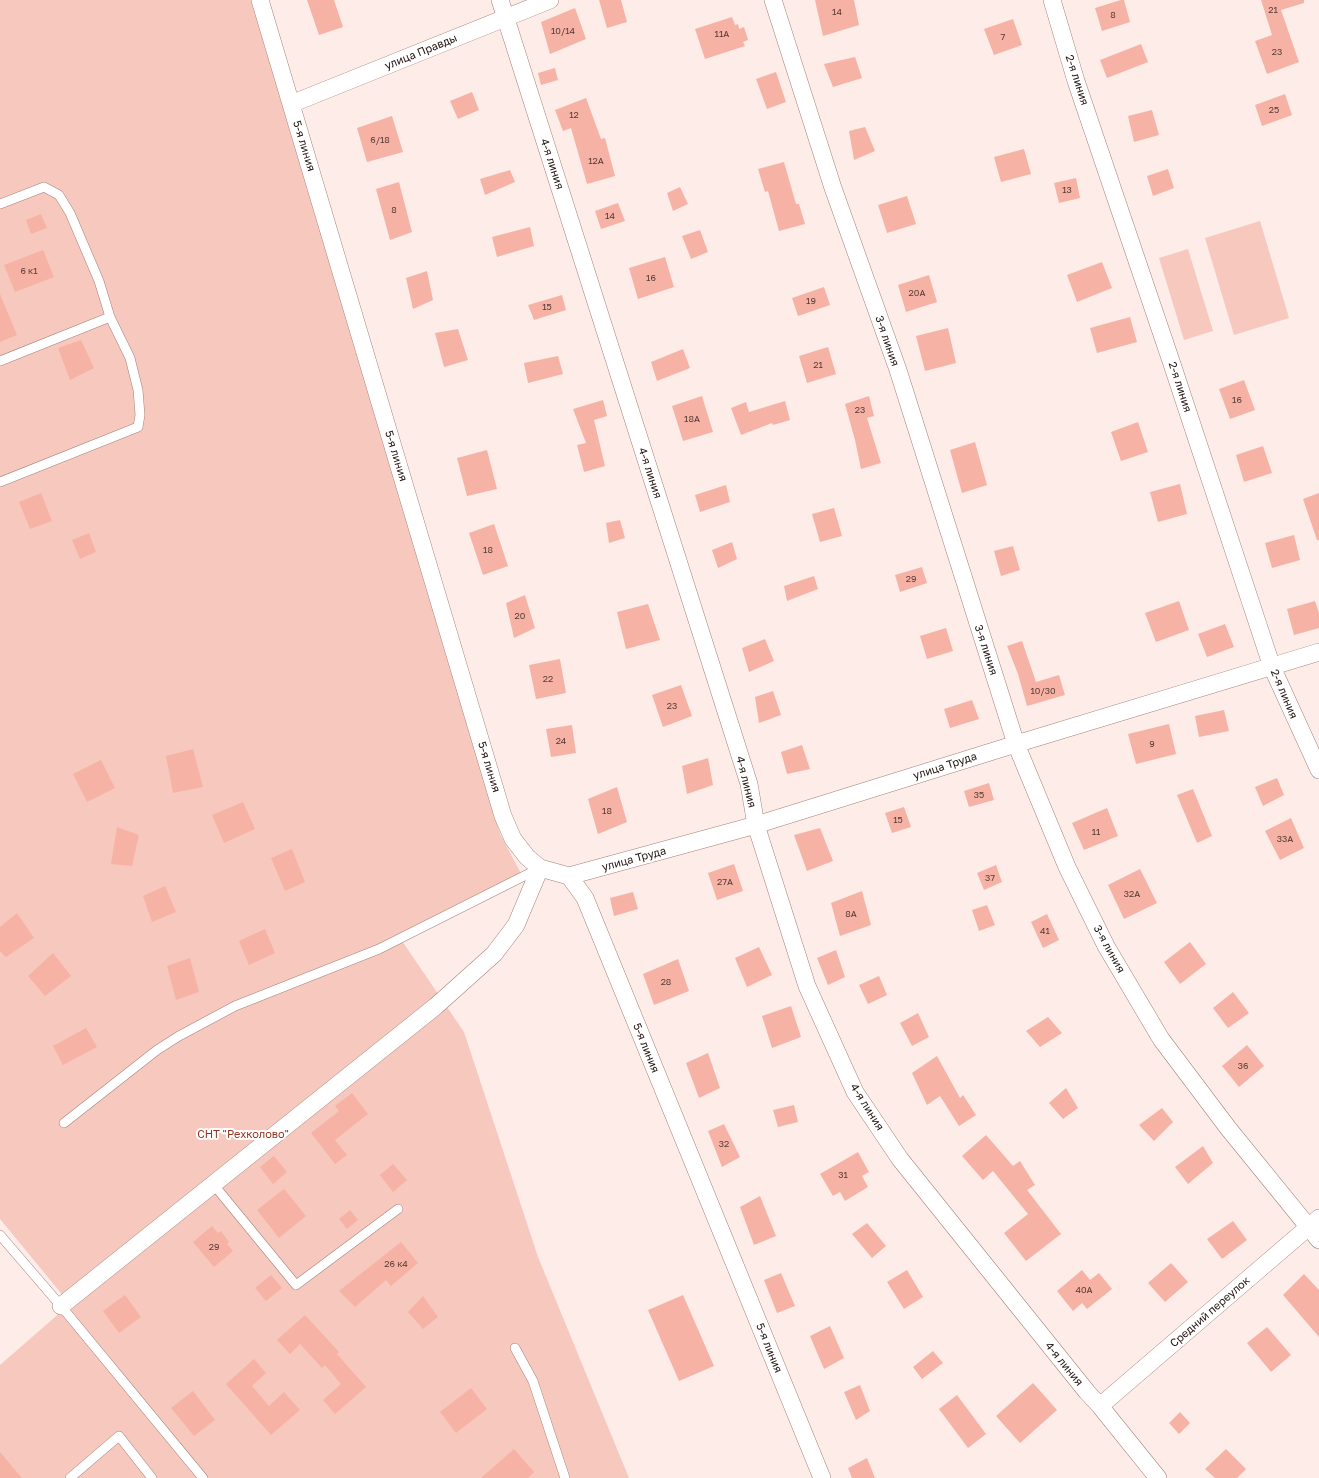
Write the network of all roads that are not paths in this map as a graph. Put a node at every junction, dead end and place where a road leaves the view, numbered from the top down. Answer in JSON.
{"nodes":[{"id":1,"x":260,"y":0,"type":"edge"},
{"id":2,"x":500,"y":0,"type":"edge"},
{"id":3,"x":550,"y":0,"type":"edge"},
{"id":4,"x":773,"y":0,"type":"edge"},
{"id":5,"x":1052,"y":0,"type":"edge"},
{"id":6,"x":506,"y":19,"type":"junction"},
{"id":7,"x":291,"y":104,"type":"junction"},
{"id":8,"x":0,"y":204,"type":"edge"},
{"id":9,"x":110,"y":317,"type":"junction"},
{"id":10,"x":0,"y":361,"type":"edge"},
{"id":11,"x":0,"y":482,"type":"edge"},
{"id":12,"x":1319,"y":652,"type":"edge"},
{"id":13,"x":1272,"y":667,"type":"junction"},
{"id":14,"x":1016,"y":744,"type":"junction"},
{"id":15,"x":1319,"y":770,"type":"edge"},
{"id":16,"x":756,"y":826,"type":"junction"},
{"id":17,"x":540,"y":868,"type":"junction"},
{"id":18,"x":569,"y":876,"type":"junction"},
{"id":19,"x":64,"y":1123,"type":"dead end"},
{"id":20,"x":214,"y":1185,"type":"junction"},
{"id":21,"x":398,"y":1209,"type":"dead end"},
{"id":22,"x":1316,"y":1228,"type":"edge"},
{"id":23,"x":0,"y":1234,"type":"edge"},
{"id":24,"x":61,"y":1306,"type":"junction"},
{"id":25,"x":515,"y":1348,"type":"dead end"},
{"id":26,"x":1100,"y":1406,"type":"junction"},
{"id":27,"x":70,"y":1478,"type":"edge"},
{"id":28,"x":152,"y":1478,"type":"edge"},
{"id":29,"x":203,"y":1478,"type":"edge"},
{"id":30,"x":565,"y":1478,"type":"edge"},
{"id":31,"x":822,"y":1478,"type":"edge"},
{"id":32,"x":1158,"y":1478,"type":"edge"}],
"edges":[{"from":1,"to":7,"type":"street","name":"5-я линия"},
{"from":2,"to":6,"type":"street","name":"4-я линия"},
{"from":3,"to":6,"type":"street","name":"улица Правды"},
{"from":4,"to":14,"type":"street","name":"3-я линия"},
{"from":5,"to":13,"type":"street","name":"2-я линия"},
{"from":6,"to":7,"type":"street","name":"улица Правды"},
{"from":6,"to":16,"type":"street","name":"4-я линия"},
{"from":7,"to":17,"type":"street","name":"5-я линия"},
{"from":8,"to":9,"type":"lane"},
{"from":9,"to":10,"type":"lane"},
{"from":9,"to":11,"type":"lane"},
{"from":12,"to":13,"type":"street","name":"улица Труда"},
{"from":13,"to":14,"type":"street","name":"улица Труда"},
{"from":13,"to":15,"type":"street","name":"2-я линия"},
{"from":14,"to":16,"type":"street","name":"улица Труда"},
{"from":14,"to":22,"type":"street","name":"3-я линия"},
{"from":16,"to":18,"type":"street","name":"улица Труда"},
{"from":16,"to":26,"type":"street","name":"4-я линия"},
{"from":17,"to":18,"type":"street","name":"5-я линия"},
{"from":17,"to":19,"type":"lane"},
{"from":17,"to":20,"type":"street"},
{"from":18,"to":31,"type":"street","name":"5-я линия"},
{"from":20,"to":21,"type":"lane"},
{"from":20,"to":24,"type":"street"},
{"from":22,"to":26,"type":"street","name":"Средний переулок"},
{"from":23,"to":24,"type":"lane"},
{"from":24,"to":29,"type":"lane"},
{"from":25,"to":30,"type":"lane"},
{"from":26,"to":32,"type":"street","name":"4-я линия"},
{"from":27,"to":28,"type":"lane"}]}
